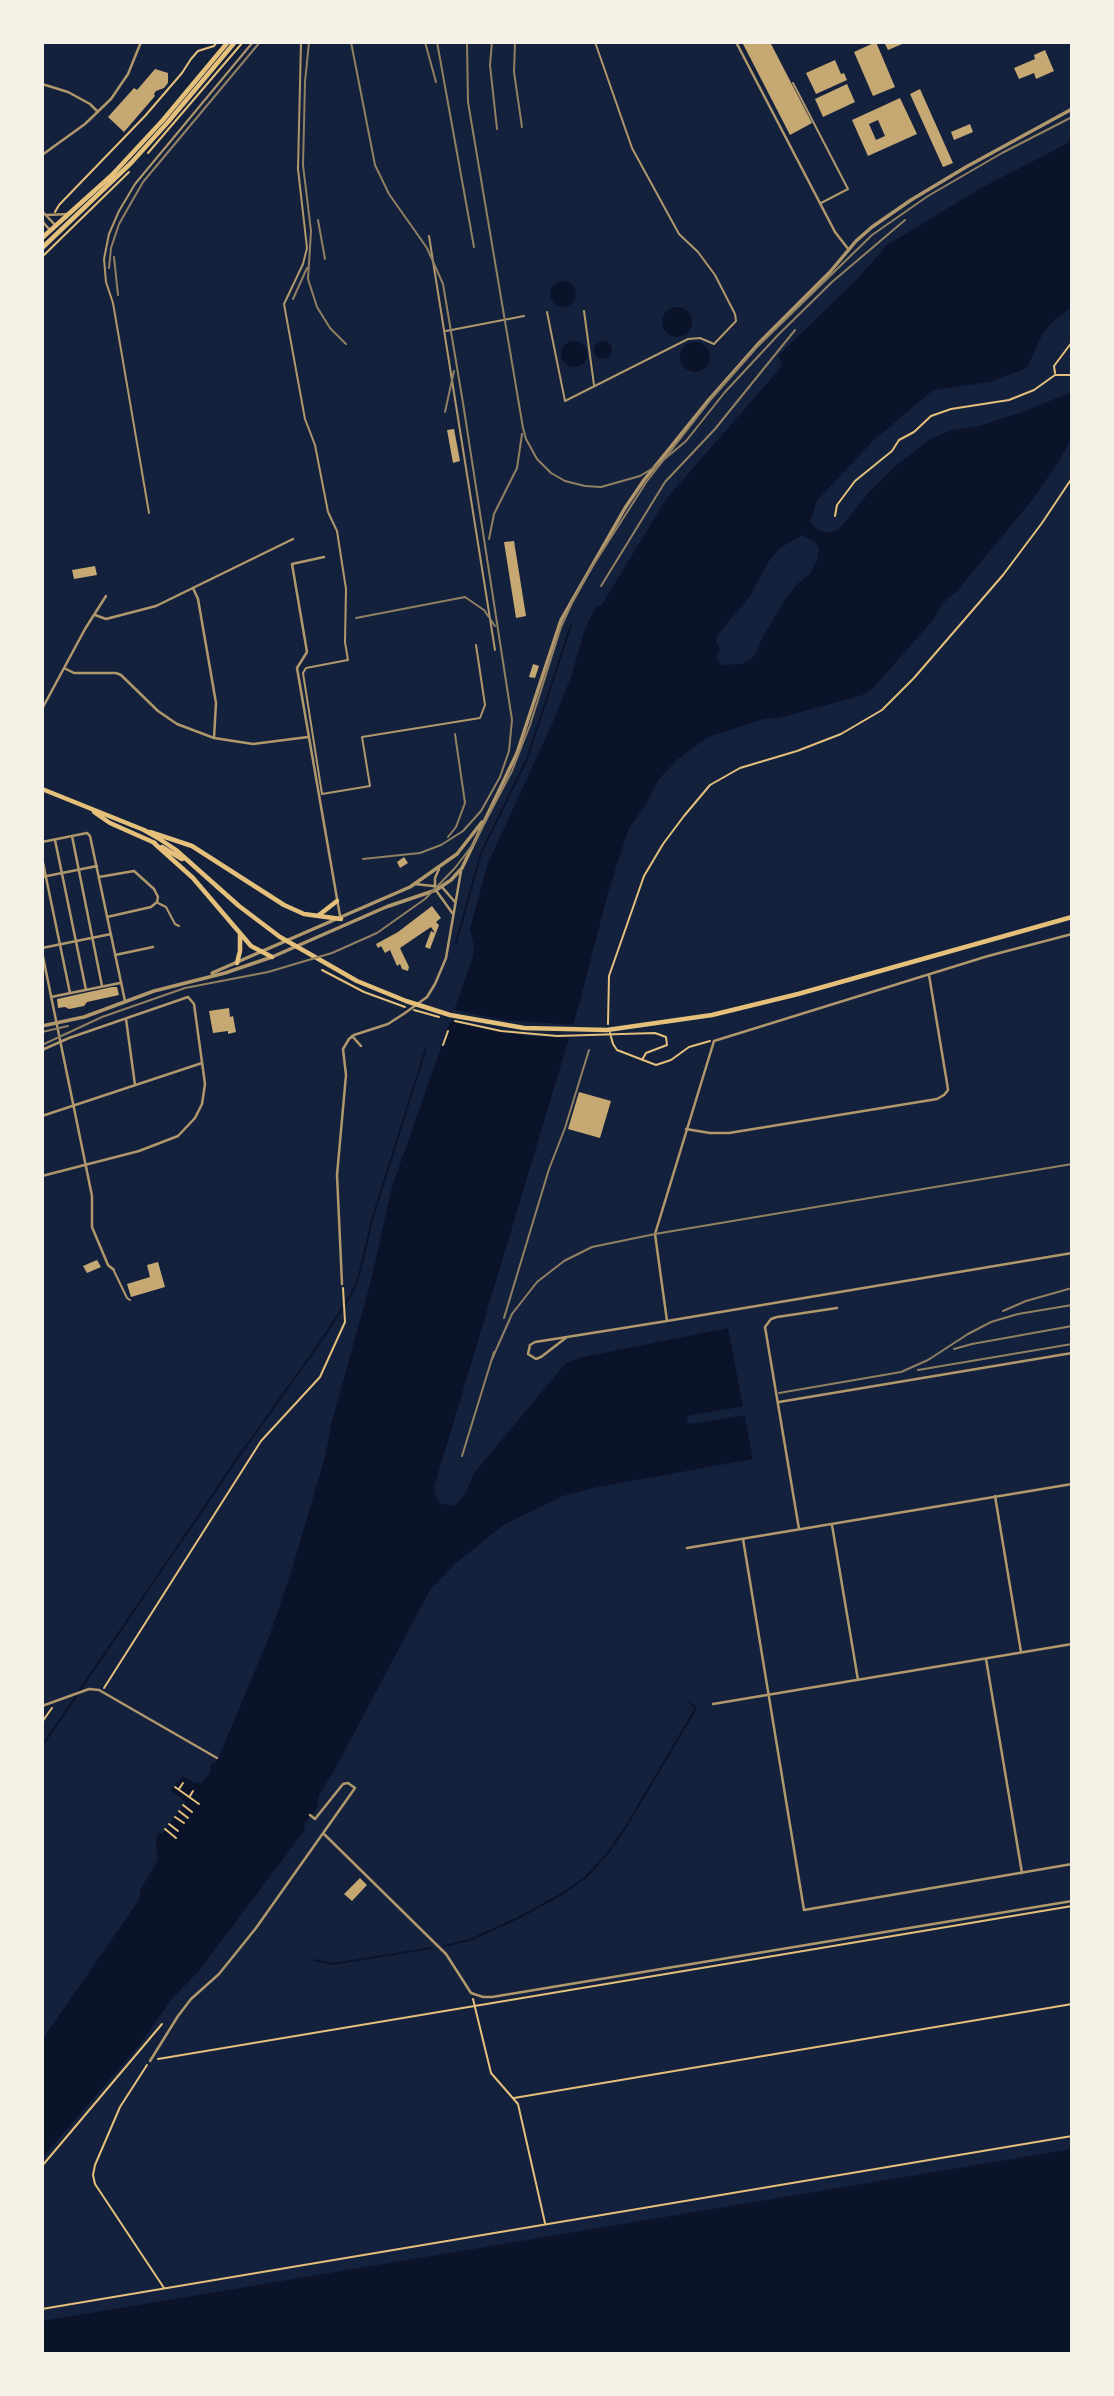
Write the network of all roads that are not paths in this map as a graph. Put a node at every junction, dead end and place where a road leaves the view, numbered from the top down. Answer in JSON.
{"nodes":[{"id":1,"x":141,"y":42,"type":"edge"},
{"id":2,"x":228,"y":42,"type":"edge"},
{"id":3,"x":236,"y":42,"type":"edge"},
{"id":4,"x":253,"y":42,"type":"edge"},
{"id":5,"x":301,"y":42,"type":"edge"},
{"id":6,"x":595,"y":42,"type":"edge"},
{"id":7,"x":736,"y":42,"type":"edge"},
{"id":8,"x":793,"y":83,"type":"dead end"},
{"id":9,"x":42,"y":84,"type":"edge"},
{"id":10,"x":1072,"y":110,"type":"edge"},
{"id":11,"x":98,"y":112,"type":"junction"},
{"id":12,"x":42,"y":155,"type":"edge"},
{"id":13,"x":820,"y":204,"type":"junction"},
{"id":14,"x":42,"y":211,"type":"edge"},
{"id":15,"x":69,"y":214,"type":"junction"},
{"id":16,"x":46,"y":215,"type":"junction"},
{"id":17,"x":42,"y":221,"type":"edge"},
{"id":18,"x":54,"y":223,"type":"junction"},
{"id":19,"x":50,"y":230,"type":"junction"},
{"id":20,"x":58,"y":234,"type":"junction"},
{"id":21,"x":429,"y":236,"type":"dead end"},
{"id":22,"x":42,"y":238,"type":"edge"},
{"id":23,"x":42,"y":248,"type":"edge"},
{"id":24,"x":849,"y":250,"type":"junction"},
{"id":25,"x":584,"y":311,"type":"dead end"},
{"id":26,"x":548,"y":312,"type":"dead end"},
{"id":27,"x":524,"y":316,"type":"dead end"},
{"id":28,"x":445,"y":332,"type":"junction"},
{"id":29,"x":594,"y":386,"type":"junction"},
{"id":30,"x":149,"y":513,"type":"dead end"},
{"id":31,"x":293,"y":539,"type":"dead end"},
{"id":32,"x":324,"y":557,"type":"dead end"},
{"id":33,"x":193,"y":588,"type":"junction"},
{"id":34,"x":106,"y":596,"type":"dead end"},
{"id":35,"x":96,"y":615,"type":"junction"},
{"id":36,"x":476,"y":645,"type":"dead end"},
{"id":37,"x":495,"y":650,"type":"dead end"},
{"id":38,"x":64,"y":668,"type":"junction"},
{"id":39,"x":42,"y":709,"type":"edge"},
{"id":40,"x":308,"y":737,"type":"junction"},
{"id":41,"x":214,"y":738,"type":"junction"},
{"id":42,"x":42,"y":789,"type":"edge"},
{"id":43,"x":491,"y":809,"type":"junction"},
{"id":44,"x":90,"y":810,"type":"junction"},
{"id":45,"x":144,"y":830,"type":"junction"},
{"id":46,"x":72,"y":836,"type":"junction"},
{"id":47,"x":55,"y":840,"type":"junction"},
{"id":48,"x":42,"y":842,"type":"edge"},
{"id":49,"x":154,"y":843,"type":"junction"},
{"id":50,"x":42,"y":858,"type":"edge"},
{"id":51,"x":189,"y":863,"type":"junction"},
{"id":52,"x":97,"y":866,"type":"junction"},
{"id":53,"x":462,"y":868,"type":"junction"},
{"id":54,"x":78,"y":869,"type":"junction"},
{"id":55,"x":439,"y":869,"type":"junction"},
{"id":56,"x":62,"y":873,"type":"junction"},
{"id":57,"x":44,"y":876,"type":"edge"},
{"id":58,"x":99,"y":877,"type":"junction"},
{"id":59,"x":415,"y":884,"type":"junction"},
{"id":60,"x":434,"y":885,"type":"junction"},
{"id":61,"x":442,"y":887,"type":"junction"},
{"id":62,"x":436,"y":890,"type":"junction"},
{"id":63,"x":337,"y":901,"type":"junction"},
{"id":64,"x":157,"y":902,"type":"junction"},
{"id":65,"x":455,"y":902,"type":"junction"},
{"id":66,"x":453,"y":914,"type":"junction"},
{"id":67,"x":107,"y":917,"type":"junction"},
{"id":68,"x":316,"y":917,"type":"junction"},
{"id":69,"x":1072,"y":917,"type":"edge"},
{"id":70,"x":341,"y":919,"type":"junction"},
{"id":71,"x":179,"y":926,"type":"dead end"},
{"id":72,"x":344,"y":926,"type":"junction"},
{"id":73,"x":111,"y":934,"type":"junction"},
{"id":74,"x":240,"y":934,"type":"junction"},
{"id":75,"x":1072,"y":934,"type":"edge"},
{"id":76,"x":92,"y":938,"type":"junction"},
{"id":77,"x":76,"y":941,"type":"junction"},
{"id":78,"x":60,"y":944,"type":"junction"},
{"id":79,"x":153,"y":947,"type":"dead end"},
{"id":80,"x":42,"y":950,"type":"edge"},
{"id":81,"x":262,"y":952,"type":"junction"},
{"id":82,"x":115,"y":955,"type":"junction"},
{"id":83,"x":272,"y":957,"type":"junction"},
{"id":84,"x":237,"y":963,"type":"junction"},
{"id":85,"x":929,"y":974,"type":"junction"},
{"id":86,"x":207,"y":975,"type":"junction"},
{"id":87,"x":121,"y":983,"type":"junction"},
{"id":88,"x":102,"y":986,"type":"junction"},
{"id":89,"x":86,"y":990,"type":"junction"},
{"id":90,"x":70,"y":993,"type":"junction"},
{"id":91,"x":51,"y":997,"type":"junction"},
{"id":92,"x":125,"y":1001,"type":"junction"},
{"id":93,"x":125,"y":1019,"type":"junction"},
{"id":94,"x":56,"y":1024,"type":"junction"},
{"id":95,"x":42,"y":1026,"type":"edge"},
{"id":96,"x":352,"y":1036,"type":"junction"},
{"id":97,"x":60,"y":1042,"type":"junction"},
{"id":98,"x":361,"y":1046,"type":"dead end"},
{"id":99,"x":42,"y":1050,"type":"edge"},
{"id":100,"x":202,"y":1063,"type":"junction"},
{"id":101,"x":135,"y":1085,"type":"junction"},
{"id":102,"x":72,"y":1106,"type":"junction"},
{"id":103,"x":42,"y":1115,"type":"edge"},
{"id":104,"x":686,"y":1129,"type":"junction"},
{"id":105,"x":85,"y":1164,"type":"junction"},
{"id":106,"x":42,"y":1175,"type":"edge"},
{"id":107,"x":1072,"y":1253,"type":"edge"},
{"id":108,"x":114,"y":1270,"type":"joint"},
{"id":109,"x":342,"y":1284,"type":"road end"},
{"id":110,"x":130,"y":1300,"type":"dead end"},
{"id":111,"x":837,"y":1308,"type":"dead end"},
{"id":112,"x":667,"y":1321,"type":"junction"},
{"id":113,"x":567,"y":1337,"type":"junction"},
{"id":114,"x":1072,"y":1353,"type":"edge"},
{"id":115,"x":779,"y":1402,"type":"junction"},
{"id":116,"x":1072,"y":1483,"type":"edge"},
{"id":117,"x":995,"y":1496,"type":"junction"},
{"id":118,"x":831,"y":1524,"type":"junction"},
{"id":119,"x":799,"y":1529,"type":"junction"},
{"id":120,"x":743,"y":1539,"type":"junction"},
{"id":121,"x":687,"y":1548,"type":"dead end"},
{"id":122,"x":1072,"y":1644,"type":"edge"},
{"id":123,"x":1021,"y":1653,"type":"junction"},
{"id":124,"x":986,"y":1658,"type":"junction"},
{"id":125,"x":858,"y":1680,"type":"junction"},
{"id":126,"x":769,"y":1695,"type":"junction"},
{"id":127,"x":713,"y":1704,"type":"dead end"},
{"id":128,"x":42,"y":1706,"type":"edge"},
{"id":129,"x":217,"y":1758,"type":"dead end"},
{"id":130,"x":310,"y":1815,"type":"dead end"},
{"id":131,"x":323,"y":1833,"type":"junction"},
{"id":132,"x":1072,"y":1864,"type":"edge"},
{"id":133,"x":1023,"y":1873,"type":"junction"},
{"id":134,"x":1072,"y":1900,"type":"edge"},
{"id":135,"x":150,"y":2061,"type":"road end"}],
"edges":[{"from":1,"to":11,"type":"street"},
{"from":2,"to":15,"type":"main road"},
{"from":3,"to":20,"type":"main road"},
{"from":4,"to":30,"type":"lane"},
{"from":5,"to":36,"type":"lane"},
{"from":6,"to":29,"type":"lane"},
{"from":7,"to":13,"type":"street"},
{"from":8,"to":13,"type":"lane"},
{"from":9,"to":11,"type":"street"},
{"from":10,"to":24,"type":"street"},
{"from":11,"to":12,"type":"street"},
{"from":13,"to":24,"type":"street"},
{"from":14,"to":16,"type":"street"},
{"from":15,"to":16,"type":"street"},
{"from":15,"to":18,"type":"main road"},
{"from":16,"to":18,"type":"street"},
{"from":17,"to":19,"type":"street"},
{"from":18,"to":19,"type":"main road"},
{"from":18,"to":20,"type":"main road"},
{"from":19,"to":20,"type":"main road"},
{"from":19,"to":22,"type":"main road"},
{"from":20,"to":23,"type":"main road"},
{"from":21,"to":28,"type":"lane"},
{"from":24,"to":43,"type":"street"},
{"from":25,"to":29,"type":"lane"},
{"from":26,"to":29,"type":"lane"},
{"from":27,"to":28,"type":"lane"},
{"from":28,"to":37,"type":"lane"},
{"from":31,"to":33,"type":"street"},
{"from":32,"to":40,"type":"street"},
{"from":33,"to":35,"type":"street"},
{"from":33,"to":41,"type":"street"},
{"from":34,"to":35,"type":"street"},
{"from":35,"to":38,"type":"street"},
{"from":38,"to":39,"type":"street"},
{"from":38,"to":41,"type":"street"},
{"from":40,"to":41,"type":"street"},
{"from":40,"to":63,"type":"street"},
{"from":42,"to":44,"type":"main road"},
{"from":43,"to":53,"type":"street"},
{"from":43,"to":55,"type":"street"},
{"from":44,"to":45,"type":"main road"},
{"from":44,"to":49,"type":"main road"},
{"from":45,"to":51,"type":"main road"},
{"from":45,"to":68,"type":"main road"},
{"from":46,"to":47,"type":"street"},
{"from":46,"to":52,"type":"street"},
{"from":46,"to":54,"type":"street"},
{"from":47,"to":48,"type":"street"},
{"from":47,"to":56,"type":"street"},
{"from":49,"to":51,"type":"main road"},
{"from":49,"to":74,"type":"main road"},
{"from":50,"to":57,"type":"street"},
{"from":51,"to":69,"type":"main road"},
{"from":52,"to":54,"type":"street"},
{"from":52,"to":58,"type":"street"},
{"from":53,"to":61,"type":"street"},
{"from":53,"to":65,"type":"street"},
{"from":54,"to":56,"type":"street"},
{"from":54,"to":76,"type":"street"},
{"from":55,"to":59,"type":"street"},
{"from":55,"to":60,"type":"street"},
{"from":56,"to":57,"type":"street"},
{"from":56,"to":77,"type":"street"},
{"from":57,"to":78,"type":"street"},
{"from":58,"to":64,"type":"street"},
{"from":58,"to":67,"type":"street"},
{"from":59,"to":60,"type":"street"},
{"from":59,"to":70,"type":"street"},
{"from":60,"to":61,"type":"street"},
{"from":60,"to":62,"type":"street"},
{"from":61,"to":62,"type":"street"},
{"from":61,"to":65,"type":"street"},
{"from":62,"to":66,"type":"street"},
{"from":62,"to":72,"type":"street"},
{"from":63,"to":68,"type":"main road"},
{"from":63,"to":70,"type":"street"},
{"from":64,"to":67,"type":"street"},
{"from":64,"to":71,"type":"lane"},
{"from":65,"to":66,"type":"street"},
{"from":66,"to":96,"type":"street"},
{"from":67,"to":73,"type":"street"},
{"from":68,"to":70,"type":"main road"},
{"from":70,"to":72,"type":"street"},
{"from":70,"to":81,"type":"street"},
{"from":72,"to":83,"type":"street"},
{"from":73,"to":76,"type":"street"},
{"from":73,"to":82,"type":"street"},
{"from":74,"to":81,"type":"main road"},
{"from":74,"to":84,"type":"main road"},
{"from":75,"to":85,"type":"street"},
{"from":76,"to":77,"type":"street"},
{"from":76,"to":88,"type":"street"},
{"from":77,"to":78,"type":"street"},
{"from":77,"to":89,"type":"street"},
{"from":78,"to":80,"type":"street"},
{"from":78,"to":90,"type":"street"},
{"from":79,"to":82,"type":"street"},
{"from":80,"to":91,"type":"street"},
{"from":81,"to":83,"type":"main road"},
{"from":81,"to":84,"type":"street"},
{"from":82,"to":87,"type":"street"},
{"from":83,"to":86,"type":"street"},
{"from":84,"to":86,"type":"street"},
{"from":85,"to":104,"type":"street"},
{"from":85,"to":104,"type":"street"},
{"from":86,"to":92,"type":"street"},
{"from":87,"to":88,"type":"street"},
{"from":87,"to":92,"type":"street"},
{"from":88,"to":89,"type":"street"},
{"from":89,"to":90,"type":"street"},
{"from":90,"to":91,"type":"street"},
{"from":91,"to":94,"type":"street"},
{"from":92,"to":94,"type":"street"},
{"from":93,"to":97,"type":"street"},
{"from":93,"to":100,"type":"street"},
{"from":93,"to":101,"type":"street"},
{"from":94,"to":95,"type":"street"},
{"from":94,"to":97,"type":"street"},
{"from":96,"to":98,"type":"street"},
{"from":96,"to":109,"type":"street"},
{"from":97,"to":99,"type":"street"},
{"from":97,"to":102,"type":"street"},
{"from":100,"to":101,"type":"street"},
{"from":100,"to":105,"type":"street"},
{"from":101,"to":102,"type":"street"},
{"from":102,"to":103,"type":"street"},
{"from":102,"to":105,"type":"street"},
{"from":104,"to":112,"type":"street"},
{"from":105,"to":106,"type":"street"},
{"from":105,"to":108,"type":"street"},
{"from":107,"to":112,"type":"street"},
{"from":108,"to":110,"type":"lane"},
{"from":111,"to":115,"type":"street"},
{"from":112,"to":113,"type":"street"},
{"from":113,"to":113,"type":"street"},
{"from":114,"to":115,"type":"street"},
{"from":115,"to":119,"type":"street"},
{"from":116,"to":117,"type":"street"},
{"from":117,"to":118,"type":"street"},
{"from":117,"to":123,"type":"street"},
{"from":118,"to":119,"type":"street"},
{"from":118,"to":125,"type":"street"},
{"from":119,"to":120,"type":"street"},
{"from":120,"to":121,"type":"street"},
{"from":120,"to":126,"type":"street"},
{"from":122,"to":123,"type":"street"},
{"from":123,"to":124,"type":"street"},
{"from":124,"to":125,"type":"street"},
{"from":124,"to":133,"type":"street"},
{"from":125,"to":126,"type":"street"},
{"from":126,"to":127,"type":"street"},
{"from":126,"to":133,"type":"street"},
{"from":128,"to":129,"type":"street"},
{"from":130,"to":131,"type":"street"},
{"from":131,"to":134,"type":"street"},
{"from":131,"to":135,"type":"street"},
{"from":132,"to":133,"type":"street"}]}
